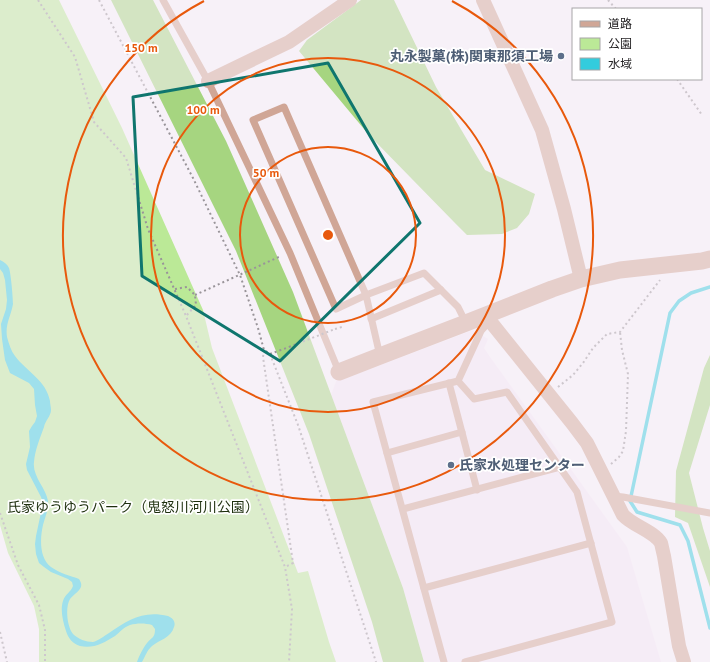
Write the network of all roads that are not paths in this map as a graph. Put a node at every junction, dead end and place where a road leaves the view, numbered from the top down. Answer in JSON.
{"nodes":[{"id":1,"x":164,"y":0,"type":"edge"},
{"id":2,"x":350,"y":0,"type":"edge"},
{"id":3,"x":484,"y":0,"type":"edge"},
{"id":4,"x":208,"y":81,"type":"junction"},
{"id":5,"x":710,"y":259,"type":"edge"},
{"id":6,"x":581,"y":279,"type":"junction"},
{"id":7,"x":441,"y":290,"type":"junction"},
{"id":8,"x":366,"y":296,"type":"junction"},
{"id":9,"x":488,"y":318,"type":"junction"},
{"id":10,"x":371,"y":319,"type":"junction"},
{"id":11,"x":466,"y":323,"type":"junction"},
{"id":12,"x":380,"y":356,"type":"junction"},
{"id":13,"x":339,"y":372,"type":"joint"},
{"id":14,"x":458,"y":380,"type":"junction"},
{"id":15,"x":449,"y":383,"type":"junction"},
{"id":16,"x":462,"y":432,"type":"junction"},
{"id":17,"x":387,"y":453,"type":"junction"},
{"id":18,"x":560,"y":467,"type":"junction"},
{"id":19,"x":476,"y":490,"type":"junction"},
{"id":20,"x":619,"y":496,"type":"junction"},
{"id":21,"x":403,"y":509,"type":"junction"},
{"id":22,"x":710,"y":513,"type":"edge"},
{"id":23,"x":591,"y":543,"type":"junction"},
{"id":24,"x":424,"y":588,"type":"junction"},
{"id":25,"x":444,"y":662,"type":"edge"},
{"id":26,"x":464,"y":662,"type":"edge"},
{"id":27,"x":684,"y":662,"type":"edge"}],
"edges":[{"from":1,"to":4,"type":"lane"},
{"from":2,"to":4,"type":"street"},
{"from":3,"to":6,"type":"street"},
{"from":4,"to":13,"type":"lane"},
{"from":5,"to":6,"type":"street"},
{"from":6,"to":9,"type":"street"},
{"from":7,"to":8,"type":"lane"},
{"from":7,"to":10,"type":"lane"},
{"from":7,"to":11,"type":"lane"},
{"from":8,"to":8,"type":"lane"},
{"from":8,"to":10,"type":"lane"},
{"from":9,"to":11,"type":"street"},
{"from":9,"to":14,"type":"lane"},
{"from":9,"to":20,"type":"street"},
{"from":10,"to":12,"type":"lane"},
{"from":11,"to":12,"type":"street"},
{"from":12,"to":13,"type":"street"},
{"from":14,"to":15,"type":"lane"},
{"from":14,"to":18,"type":"lane"},
{"from":15,"to":16,"type":"lane"},
{"from":15,"to":17,"type":"lane"},
{"from":16,"to":17,"type":"lane"},
{"from":16,"to":19,"type":"lane"},
{"from":17,"to":21,"type":"lane"},
{"from":18,"to":19,"type":"lane"},
{"from":18,"to":23,"type":"lane"},
{"from":19,"to":21,"type":"lane"},
{"from":20,"to":22,"type":"lane"},
{"from":20,"to":27,"type":"street"},
{"from":21,"to":24,"type":"lane"},
{"from":23,"to":24,"type":"lane"},
{"from":23,"to":26,"type":"lane"},
{"from":24,"to":25,"type":"lane"}]}
